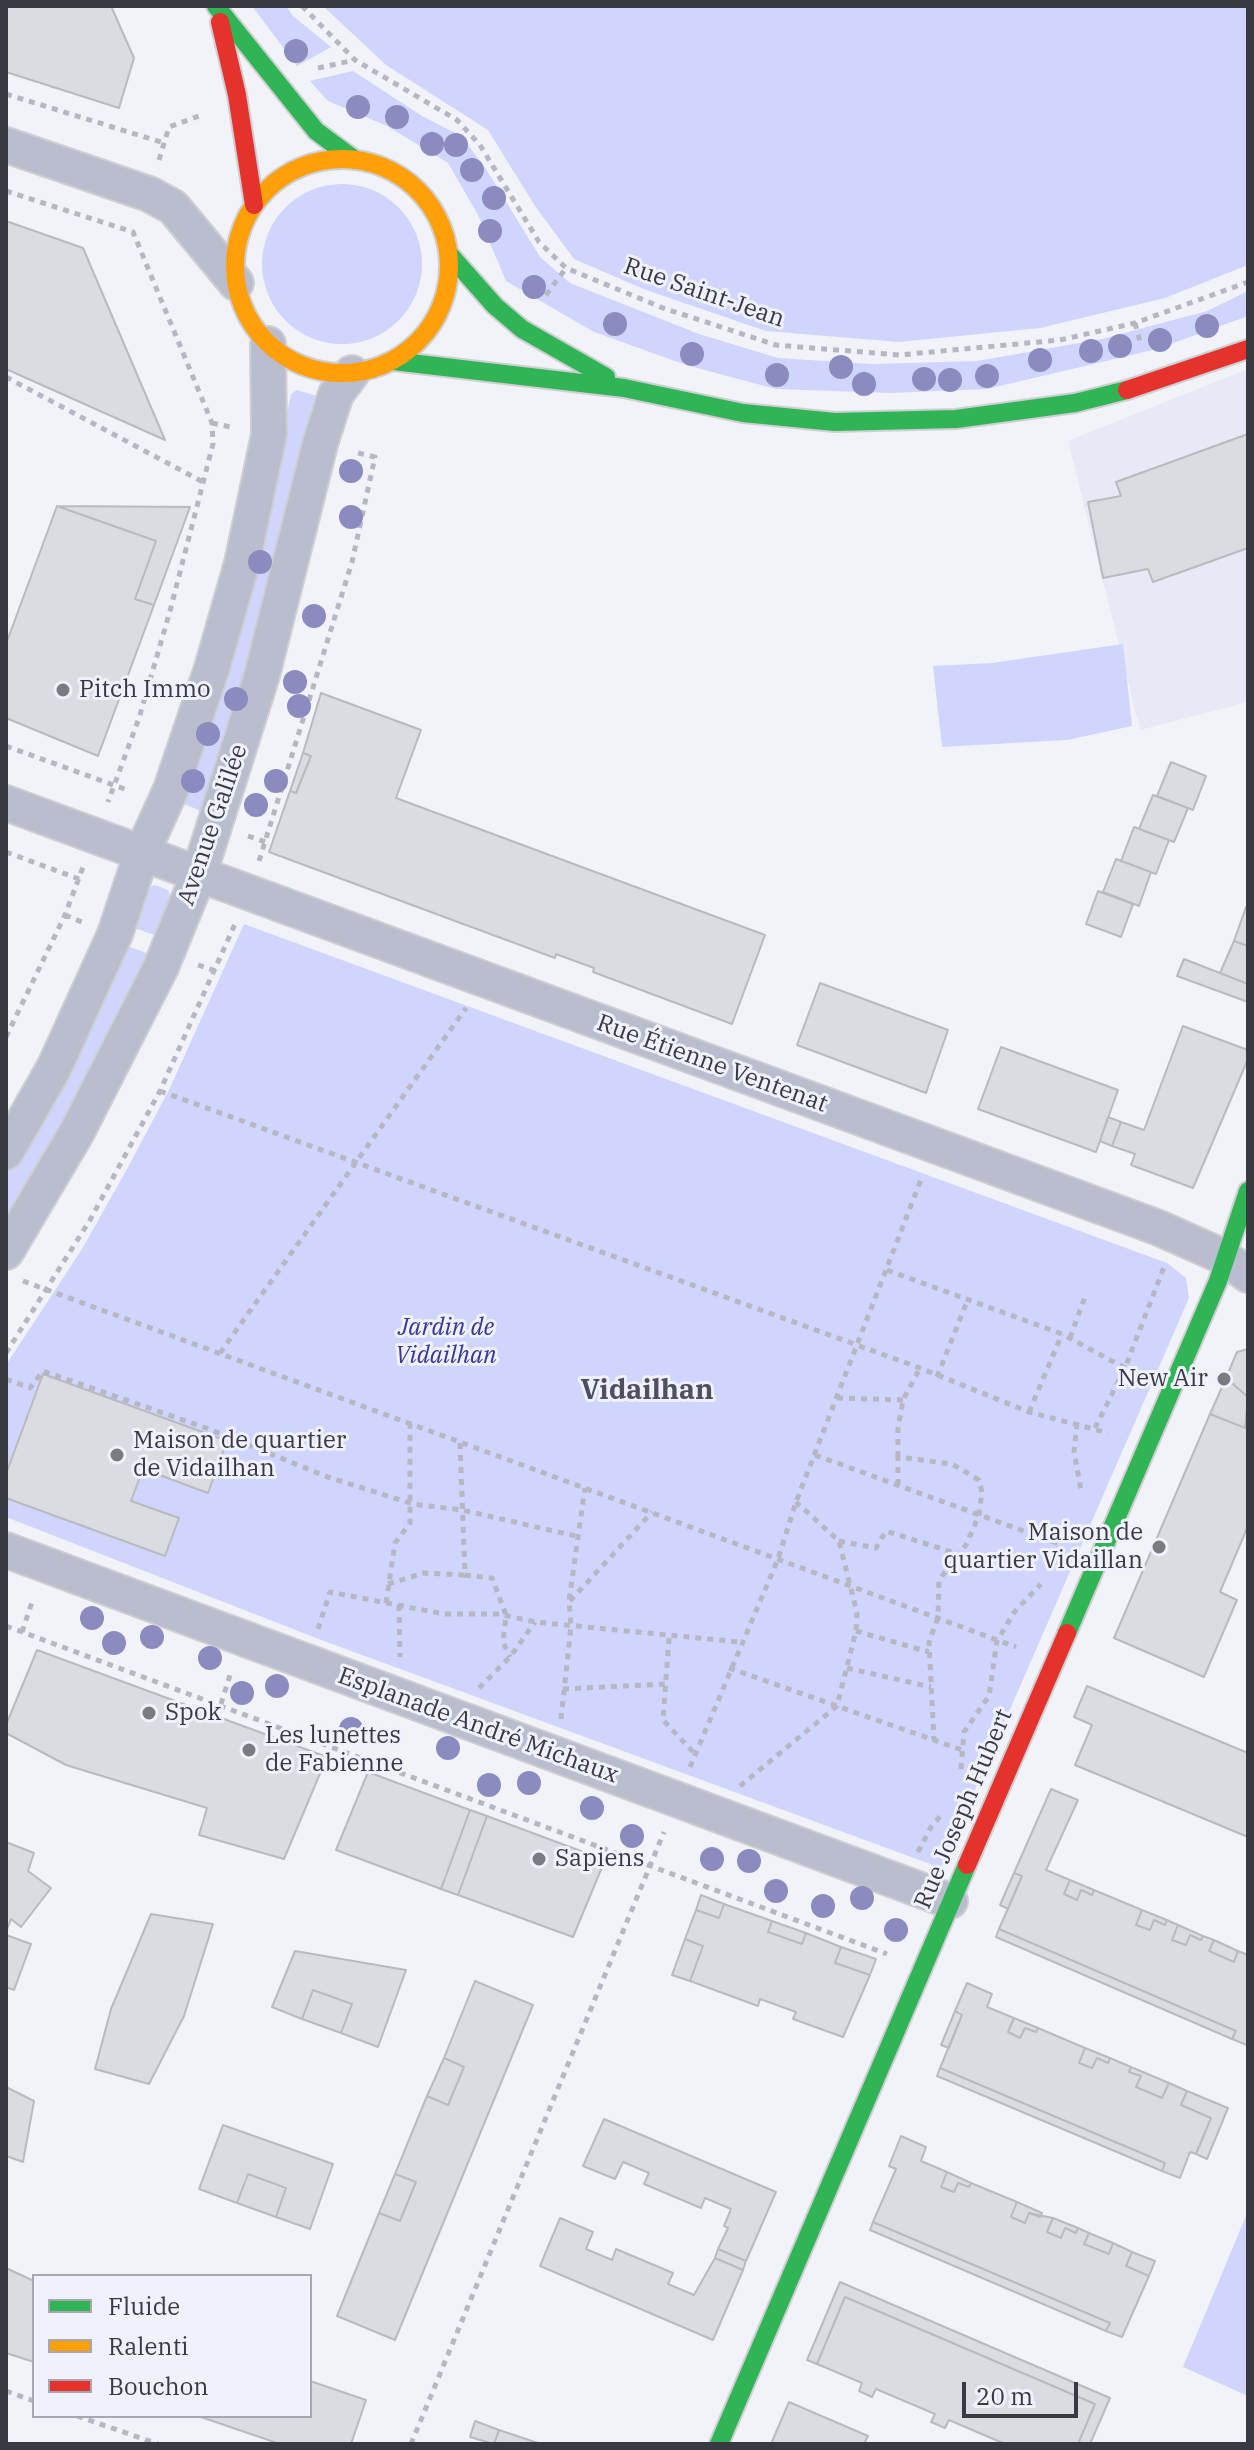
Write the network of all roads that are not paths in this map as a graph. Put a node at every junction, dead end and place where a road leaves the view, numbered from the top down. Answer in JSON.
{"nodes":[{"id":1,"x":216,"y":7,"type":"edge"},
{"id":2,"x":6,"y":145,"type":"edge"},
{"id":3,"x":355,"y":160,"type":"junction"},
{"id":4,"x":254,"y":205,"type":"junction"},
{"id":5,"x":449,"y":254,"type":"junction"},
{"id":6,"x":236,"y":283,"type":"junction"},
{"id":7,"x":268,"y":344,"type":"junction"},
{"id":8,"x":1248,"y":349,"type":"edge"},
{"id":9,"x":393,"y":361,"type":"junction"},
{"id":10,"x":352,"y":373,"type":"junction"},
{"id":11,"x":624,"y":388,"type":"junction"},
{"id":12,"x":6,"y":803,"type":"edge"},
{"id":13,"x":142,"y":853,"type":"junction"},
{"id":14,"x":199,"y":874,"type":"junction"},
{"id":15,"x":6,"y":1152,"type":"edge"},
{"id":16,"x":1248,"y":1191,"type":"edge"},
{"id":17,"x":13,"y":1266,"type":"edge"},
{"id":18,"x":1236,"y":1266,"type":"edge"},
{"id":19,"x":6,"y":1550,"type":"edge"},
{"id":20,"x":950,"y":1901,"type":"junction"},
{"id":21,"x":719,"y":2444,"type":"edge"}],
"edges":[{"from":1,"to":3,"type":"street"},
{"from":1,"to":4,"type":"street"},
{"from":2,"to":6,"type":"street"},
{"from":3,"to":4,"type":"street"},
{"from":3,"to":5,"type":"street"},
{"from":4,"to":6,"type":"street"},
{"from":5,"to":9,"type":"street"},
{"from":5,"to":11,"type":"street"},
{"from":6,"to":7,"type":"street"},
{"from":7,"to":10,"type":"street"},
{"from":7,"to":13,"type":"street"},
{"from":8,"to":11,"type":"street"},
{"from":9,"to":10,"type":"street"},
{"from":9,"to":11,"type":"street"},
{"from":10,"to":14,"type":"street","name":"Avenue Galilée"},
{"from":12,"to":13,"type":"street","name":"Rue Étienne Ventenat"},
{"from":13,"to":14,"type":"street","name":"Rue Étienne Ventenat"},
{"from":13,"to":15,"type":"street"},
{"from":14,"to":17,"type":"street","name":"Avenue Galilée"},
{"from":14,"to":18,"type":"street","name":"Rue Étienne Ventenat"},
{"from":16,"to":18,"type":"street","name":"Rue Joseph Hubert"},
{"from":18,"to":20,"type":"street","name":"Rue Joseph Hubert"},
{"from":19,"to":20,"type":"street","name":"Esplanade André Michaux"},
{"from":20,"to":21,"type":"street","name":"Rue Joseph Hubert"}]}
